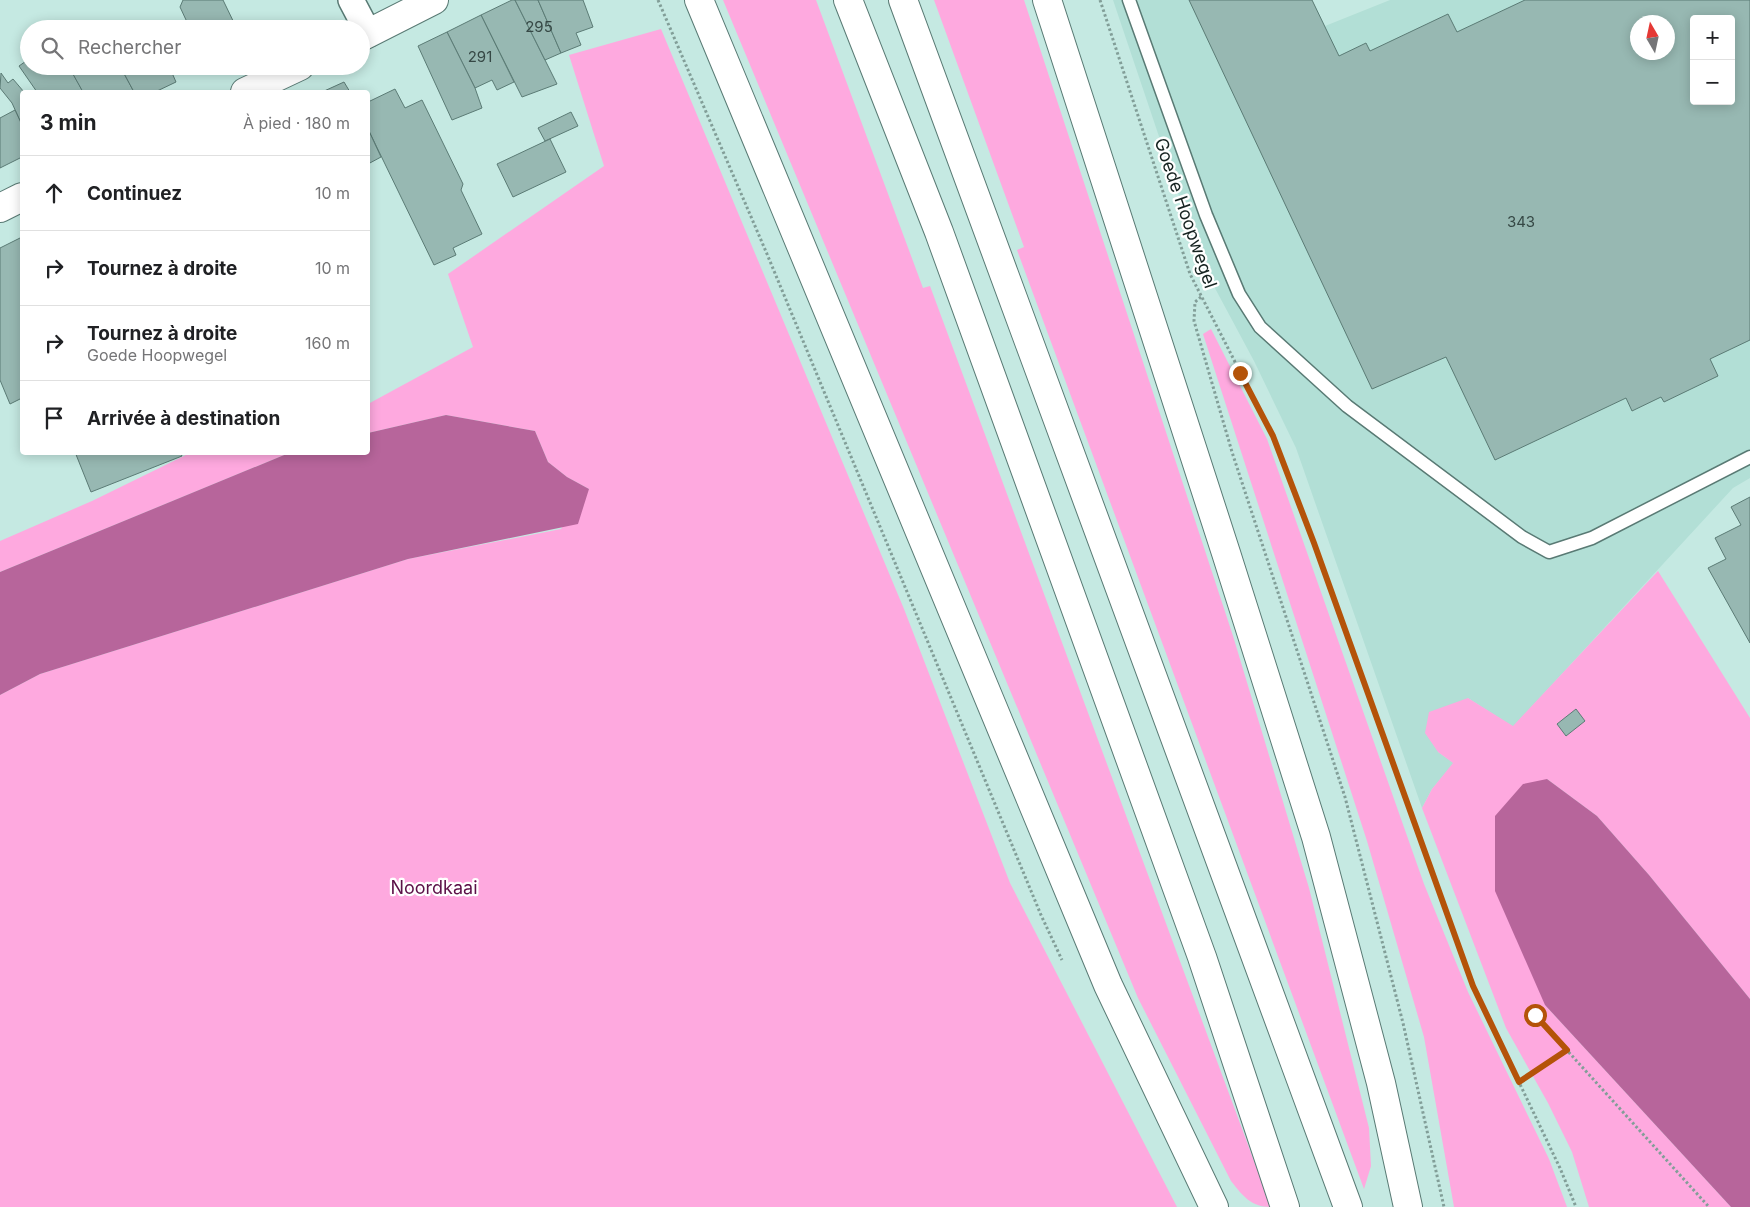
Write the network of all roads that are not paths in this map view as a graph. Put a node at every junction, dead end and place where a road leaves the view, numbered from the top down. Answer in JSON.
{"nodes":[{"id":1,"x":351,"y":0,"type":"edge"},
{"id":2,"x":434,"y":0,"type":"edge"},
{"id":3,"x":699,"y":0,"type":"edge"},
{"id":4,"x":848,"y":0,"type":"edge"},
{"id":5,"x":903,"y":0,"type":"edge"},
{"id":6,"x":1047,"y":0,"type":"edge"},
{"id":7,"x":1129,"y":0,"type":"edge"},
{"id":8,"x":359,"y":20,"type":"edge"},
{"id":9,"x":370,"y":33,"type":"edge"},
{"id":10,"x":281,"y":75,"type":"edge"},
{"id":11,"x":249,"y":90,"type":"edge"},
{"id":12,"x":20,"y":198,"type":"edge"},
{"id":13,"x":0,"y":208,"type":"edge"},
{"id":14,"x":1750,"y":457,"type":"edge"},
{"id":15,"x":1214,"y":1207,"type":"edge"},
{"id":16,"x":1285,"y":1207,"type":"edge"},
{"id":17,"x":1348,"y":1207,"type":"edge"},
{"id":18,"x":1408,"y":1207,"type":"edge"}],
"edges":[{"from":1,"to":8,"type":"street"},
{"from":2,"to":9,"type":"main road"},
{"from":3,"to":15,"type":"main road"},
{"from":4,"to":16,"type":"main road"},
{"from":5,"to":17,"type":"main road"},
{"from":6,"to":18,"type":"main road"},
{"from":7,"to":14,"type":"lane"},
{"from":10,"to":11,"type":"main road"},
{"from":12,"to":13,"type":"main road"}]}
